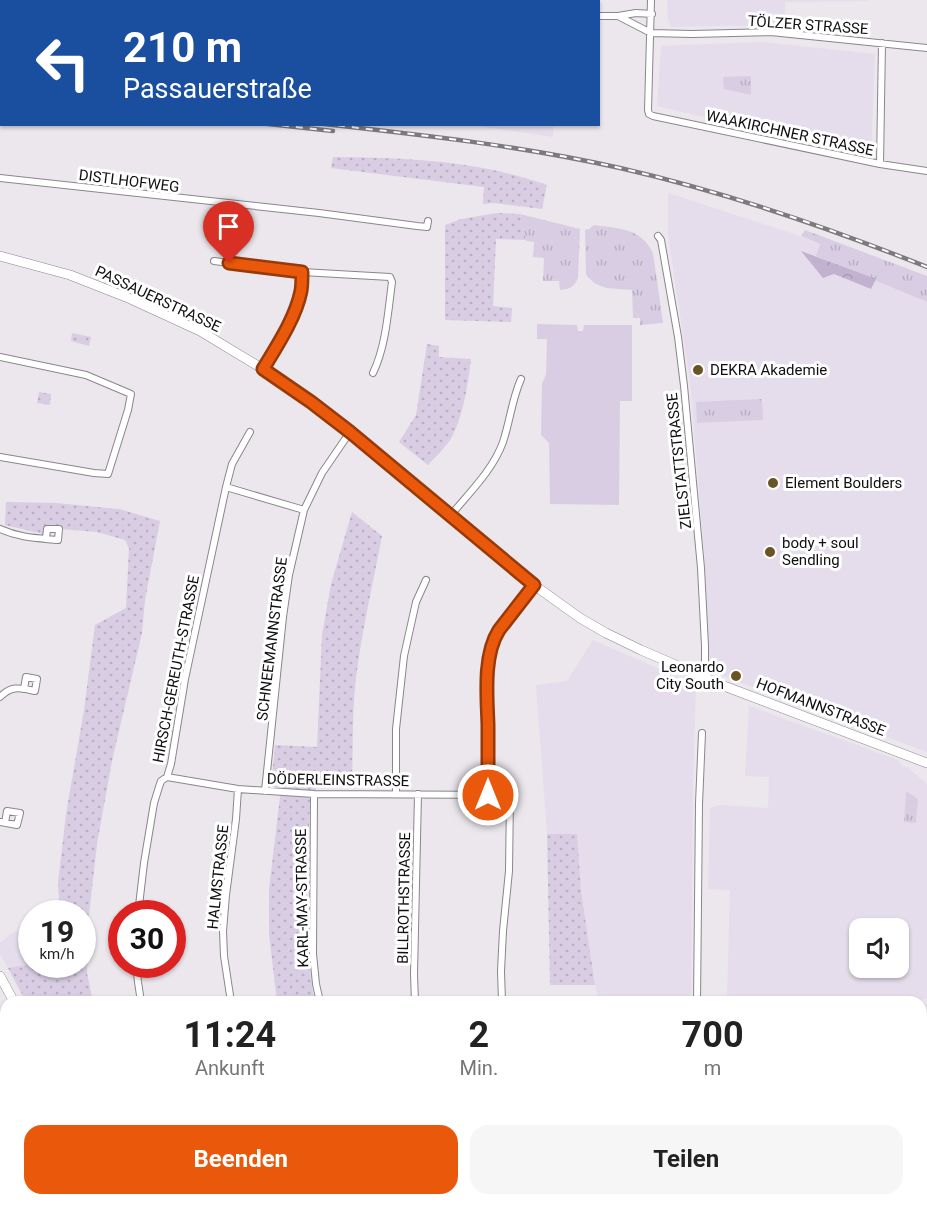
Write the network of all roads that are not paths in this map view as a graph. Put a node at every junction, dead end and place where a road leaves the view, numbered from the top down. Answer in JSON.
{"nodes":[{"id":1,"x":651,"y":0,"type":"edge"},
{"id":2,"x":652,"y":14,"type":"junction"},
{"id":3,"x":600,"y":16,"type":"edge"},
{"id":4,"x":618,"y":16,"type":"junction"},
{"id":5,"x":651,"y":33,"type":"junction"},
{"id":6,"x":882,"y":43,"type":"junction"},
{"id":7,"x":927,"y":48,"type":"edge"},
{"id":8,"x":880,"y":164,"type":"junction"},
{"id":9,"x":927,"y":171,"type":"edge"},
{"id":10,"x":0,"y":178,"type":"edge"},
{"id":11,"x":428,"y":221,"type":"dead end"},
{"id":12,"x":658,"y":236,"type":"dead end"},
{"id":13,"x":0,"y":256,"type":"edge"},
{"id":14,"x":214,"y":261,"type":"dead end"},
{"id":15,"x":302,"y":272,"type":"junction"},
{"id":16,"x":0,"y":357,"type":"edge"},
{"id":17,"x":263,"y":369,"type":"junction"},
{"id":18,"x":373,"y":373,"type":"dead end"},
{"id":19,"x":521,"y":379,"type":"dead end"},
{"id":20,"x":250,"y":432,"type":"dead end"},
{"id":21,"x":350,"y":432,"type":"junction"},
{"id":22,"x":0,"y":457,"type":"edge"},
{"id":23,"x":226,"y":487,"type":"junction"},
{"id":24,"x":304,"y":510,"type":"junction"},
{"id":25,"x":451,"y":516,"type":"junction"},
{"id":26,"x":0,"y":529,"type":"edge"},
{"id":27,"x":46,"y":539,"type":"dead end"},
{"id":28,"x":426,"y":580,"type":"dead end"},
{"id":29,"x":534,"y":585,"type":"junction"},
{"id":30,"x":705,"y":682,"type":"junction"},
{"id":31,"x":24,"y":689,"type":"dead end"},
{"id":32,"x":0,"y":696,"type":"edge"},
{"id":33,"x":702,"y":733,"type":"dead end"},
{"id":34,"x":927,"y":762,"type":"edge"},
{"id":35,"x":167,"y":777,"type":"junction"},
{"id":36,"x":238,"y":789,"type":"junction"},
{"id":37,"x":265,"y":791,"type":"junction"},
{"id":38,"x":314,"y":794,"type":"junction"},
{"id":39,"x":396,"y":794,"type":"junction"},
{"id":40,"x":418,"y":794,"type":"junction"},
{"id":41,"x":488,"y":795,"type":"junction"},
{"id":42,"x":140,"y":900,"type":"edge"},
{"id":43,"x":0,"y":976,"type":"edge"},
{"id":44,"x":138,"y":978,"type":"edge"},
{"id":45,"x":11,"y":996,"type":"edge"},
{"id":46,"x":140,"y":996,"type":"edge"},
{"id":47,"x":230,"y":996,"type":"edge"},
{"id":48,"x":319,"y":996,"type":"edge"},
{"id":49,"x":416,"y":996,"type":"edge"},
{"id":50,"x":502,"y":996,"type":"edge"},
{"id":51,"x":697,"y":996,"type":"edge"}],
"edges":[{"from":1,"to":2,"type":"street"},
{"from":2,"to":4,"type":"street"},
{"from":2,"to":5,"type":"street"},
{"from":3,"to":4,"type":"street"},
{"from":4,"to":5,"type":"street"},
{"from":5,"to":6,"type":"street","name":"TÖLZER STRASSE"},
{"from":5,"to":8,"type":"street","name":"WAAKIRCHNER STRASSE"},
{"from":6,"to":7,"type":"street","name":"TÖLZER STRASSE"},
{"from":6,"to":8,"type":"street"},
{"from":8,"to":9,"type":"street","name":"WAAKIRCHNER STRASSE"},
{"from":10,"to":11,"type":"street","name":"DISTLHOFWEG"},
{"from":12,"to":30,"type":"street","name":"ZIELSTATTSTRASSE"},
{"from":13,"to":17,"type":"street","name":"PASSAUERSTRASSE"},
{"from":14,"to":15,"type":"street"},
{"from":15,"to":17,"type":"street"},
{"from":15,"to":18,"type":"street"},
{"from":16,"to":22,"type":"street"},
{"from":17,"to":21,"type":"street","name":"PASSAUERSTRASSE"},
{"from":19,"to":25,"type":"street"},
{"from":20,"to":23,"type":"street","name":"HIRSCH-GEREUTH-STRASSE"},
{"from":21,"to":24,"type":"street","name":"SCHNEEMANNSTRASSE"},
{"from":21,"to":25,"type":"street","name":"PASSAUERSTRASSE"},
{"from":23,"to":24,"type":"street"},
{"from":23,"to":35,"type":"street","name":"HIRSCH-GEREUTH-STRASSE"},
{"from":24,"to":37,"type":"street","name":"SCHNEEMANNSTRASSE"},
{"from":25,"to":29,"type":"street","name":"PASSAUERSTRASSE"},
{"from":26,"to":27,"type":"street"},
{"from":28,"to":39,"type":"street"},
{"from":29,"to":30,"type":"street","name":"PASSAUERSTRASSE"},
{"from":29,"to":41,"type":"street"},
{"from":30,"to":34,"type":"street","name":"HOFMANNSTRASSE"},
{"from":31,"to":32,"type":"street"},
{"from":33,"to":51,"type":"street"},
{"from":35,"to":36,"type":"street","name":"DÖDERLEINSTRASSE"},
{"from":35,"to":42,"type":"street","name":"HIRSCH-GEREUTH-STRASSE"},
{"from":36,"to":37,"type":"street","name":"DÖDERLEINSTRASSE"},
{"from":36,"to":47,"type":"street","name":"HALMSTRASSE"},
{"from":37,"to":38,"type":"street","name":"DÖDERLEINSTRASSE"},
{"from":38,"to":39,"type":"street","name":"DÖDERLEINSTRASSE"},
{"from":38,"to":48,"type":"street","name":"KARL-MAY-STRASSE"},
{"from":39,"to":40,"type":"street","name":"DÖDERLEINSTRASSE"},
{"from":40,"to":41,"type":"street","name":"DÖDERLEINSTRASSE"},
{"from":40,"to":49,"type":"street","name":"BILLROTHSTRASSE"},
{"from":41,"to":50,"type":"street","name":"DÖDERLEINSTRASSE"},
{"from":43,"to":45,"type":"street"},
{"from":44,"to":46,"type":"street"}]}
